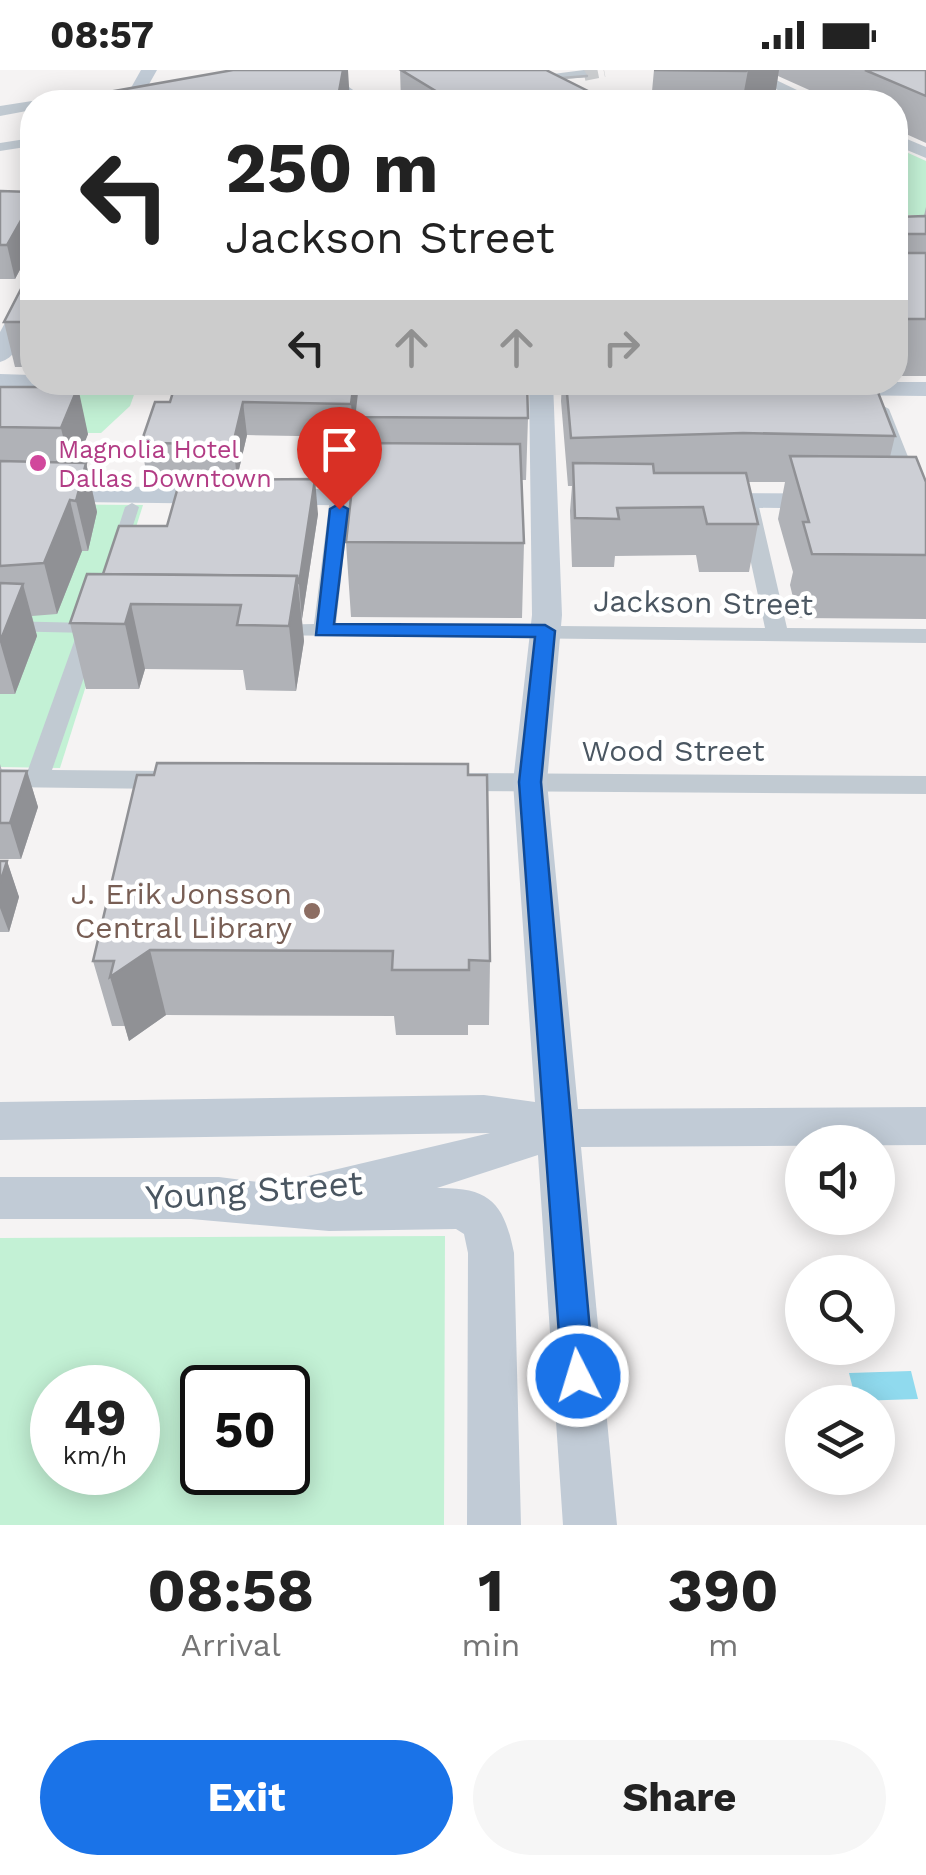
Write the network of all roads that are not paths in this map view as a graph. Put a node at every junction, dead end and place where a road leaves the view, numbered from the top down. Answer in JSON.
{"nodes":[{"id":1,"x":314,"y":70,"type":"edge"},
{"id":2,"x":743,"y":70,"type":"edge"},
{"id":3,"x":584,"y":74,"type":"dead end"},
{"id":4,"x":513,"y":79,"type":"joint"},
{"id":5,"x":446,"y":89,"type":"edge"},
{"id":6,"x":343,"y":90,"type":"edge"},
{"id":7,"x":441,"y":90,"type":"edge"},
{"id":8,"x":532,"y":90,"type":"edge"},
{"id":9,"x":787,"y":90,"type":"edge"},
{"id":10,"x":20,"y":315,"type":"edge"},
{"id":11,"x":0,"y":355,"type":"edge"},
{"id":12,"x":541,"y":395,"type":"edge"},
{"id":13,"x":872,"y":395,"type":"edge"},
{"id":14,"x":0,"y":493,"type":"edge"},
{"id":15,"x":340,"y":498,"type":"junction"},
{"id":16,"x":436,"y":499,"type":"edge"},
{"id":17,"x":508,"y":500,"type":"edge"},
{"id":18,"x":557,"y":500,"type":"junction"},
{"id":19,"x":675,"y":501,"type":"edge"},
{"id":20,"x":748,"y":502,"type":"junction"},
{"id":21,"x":920,"y":502,"type":"edge"},
{"id":22,"x":132,"y":506,"type":"dead end"},
{"id":23,"x":926,"y":532,"type":"edge"},
{"id":24,"x":115,"y":561,"type":"edge"},
{"id":25,"x":0,"y":626,"type":"edge"},
{"id":26,"x":100,"y":628,"type":"joint"},
{"id":27,"x":247,"y":630,"type":"edge"},
{"id":28,"x":324,"y":630,"type":"junction"},
{"id":29,"x":545,"y":631,"type":"junction"},
{"id":30,"x":777,"y":634,"type":"junction"},
{"id":31,"x":926,"y":636,"type":"edge"},
{"id":32,"x":0,"y":778,"type":"edge"},
{"id":33,"x":37,"y":778,"type":"junction"},
{"id":34,"x":188,"y":780,"type":"edge"},
{"id":35,"x":437,"y":782,"type":"edge"},
{"id":36,"x":530,"y":782,"type":"junction"},
{"id":37,"x":926,"y":786,"type":"edge"},
{"id":38,"x":0,"y":1121,"type":"edge"},
{"id":39,"x":926,"y":1126,"type":"edge"},
{"id":40,"x":560,"y":1128,"type":"junction"},
{"id":41,"x":0,"y":1198,"type":"edge"},
{"id":42,"x":194,"y":1198,"type":"junction"},
{"id":43,"x":494,"y":1525,"type":"edge"},
{"id":44,"x":590,"y":1525,"type":"edge"}],
"edges":[{"from":1,"to":6,"type":"main road"},
{"from":2,"to":9,"type":"street"},
{"from":3,"to":4,"type":"street"},
{"from":4,"to":8,"type":"street"},
{"from":5,"to":7,"type":"street"},
{"from":10,"to":11,"type":"main road"},
{"from":12,"to":18,"type":"main road"},
{"from":13,"to":21,"type":"street"},
{"from":14,"to":15,"type":"main road"},
{"from":15,"to":16,"type":"main road"},
{"from":15,"to":28,"type":"street"},
{"from":17,"to":18,"type":"main road"},
{"from":18,"to":29,"type":"main road"},
{"from":19,"to":20,"type":"main road"},
{"from":20,"to":21,"type":"main road"},
{"from":20,"to":30,"type":"street"},
{"from":21,"to":23,"type":"street"},
{"from":22,"to":24,"type":"street"},
{"from":25,"to":26,"type":"street"},
{"from":26,"to":33,"type":"street"},
{"from":27,"to":28,"type":"street","name":"Jackson Street"},
{"from":28,"to":29,"type":"street","name":"Jackson Street"},
{"from":29,"to":30,"type":"street","name":"Jackson Street"},
{"from":29,"to":36,"type":"main road"},
{"from":30,"to":31,"type":"street","name":"Jackson Street"},
{"from":32,"to":33,"type":"street"},
{"from":33,"to":34,"type":"street"},
{"from":35,"to":36,"type":"street","name":"Wood Street"},
{"from":36,"to":37,"type":"street","name":"Wood Street"},
{"from":36,"to":40,"type":"main road"},
{"from":38,"to":40,"type":"main road","name":"Young Street"},
{"from":39,"to":40,"type":"main road","name":"Young Street"},
{"from":40,"to":42,"type":"main road","name":"Young Street"},
{"from":40,"to":44,"type":"main road"},
{"from":41,"to":42,"type":"main road","name":"Young Street"},
{"from":42,"to":43,"type":"main road"}]}
